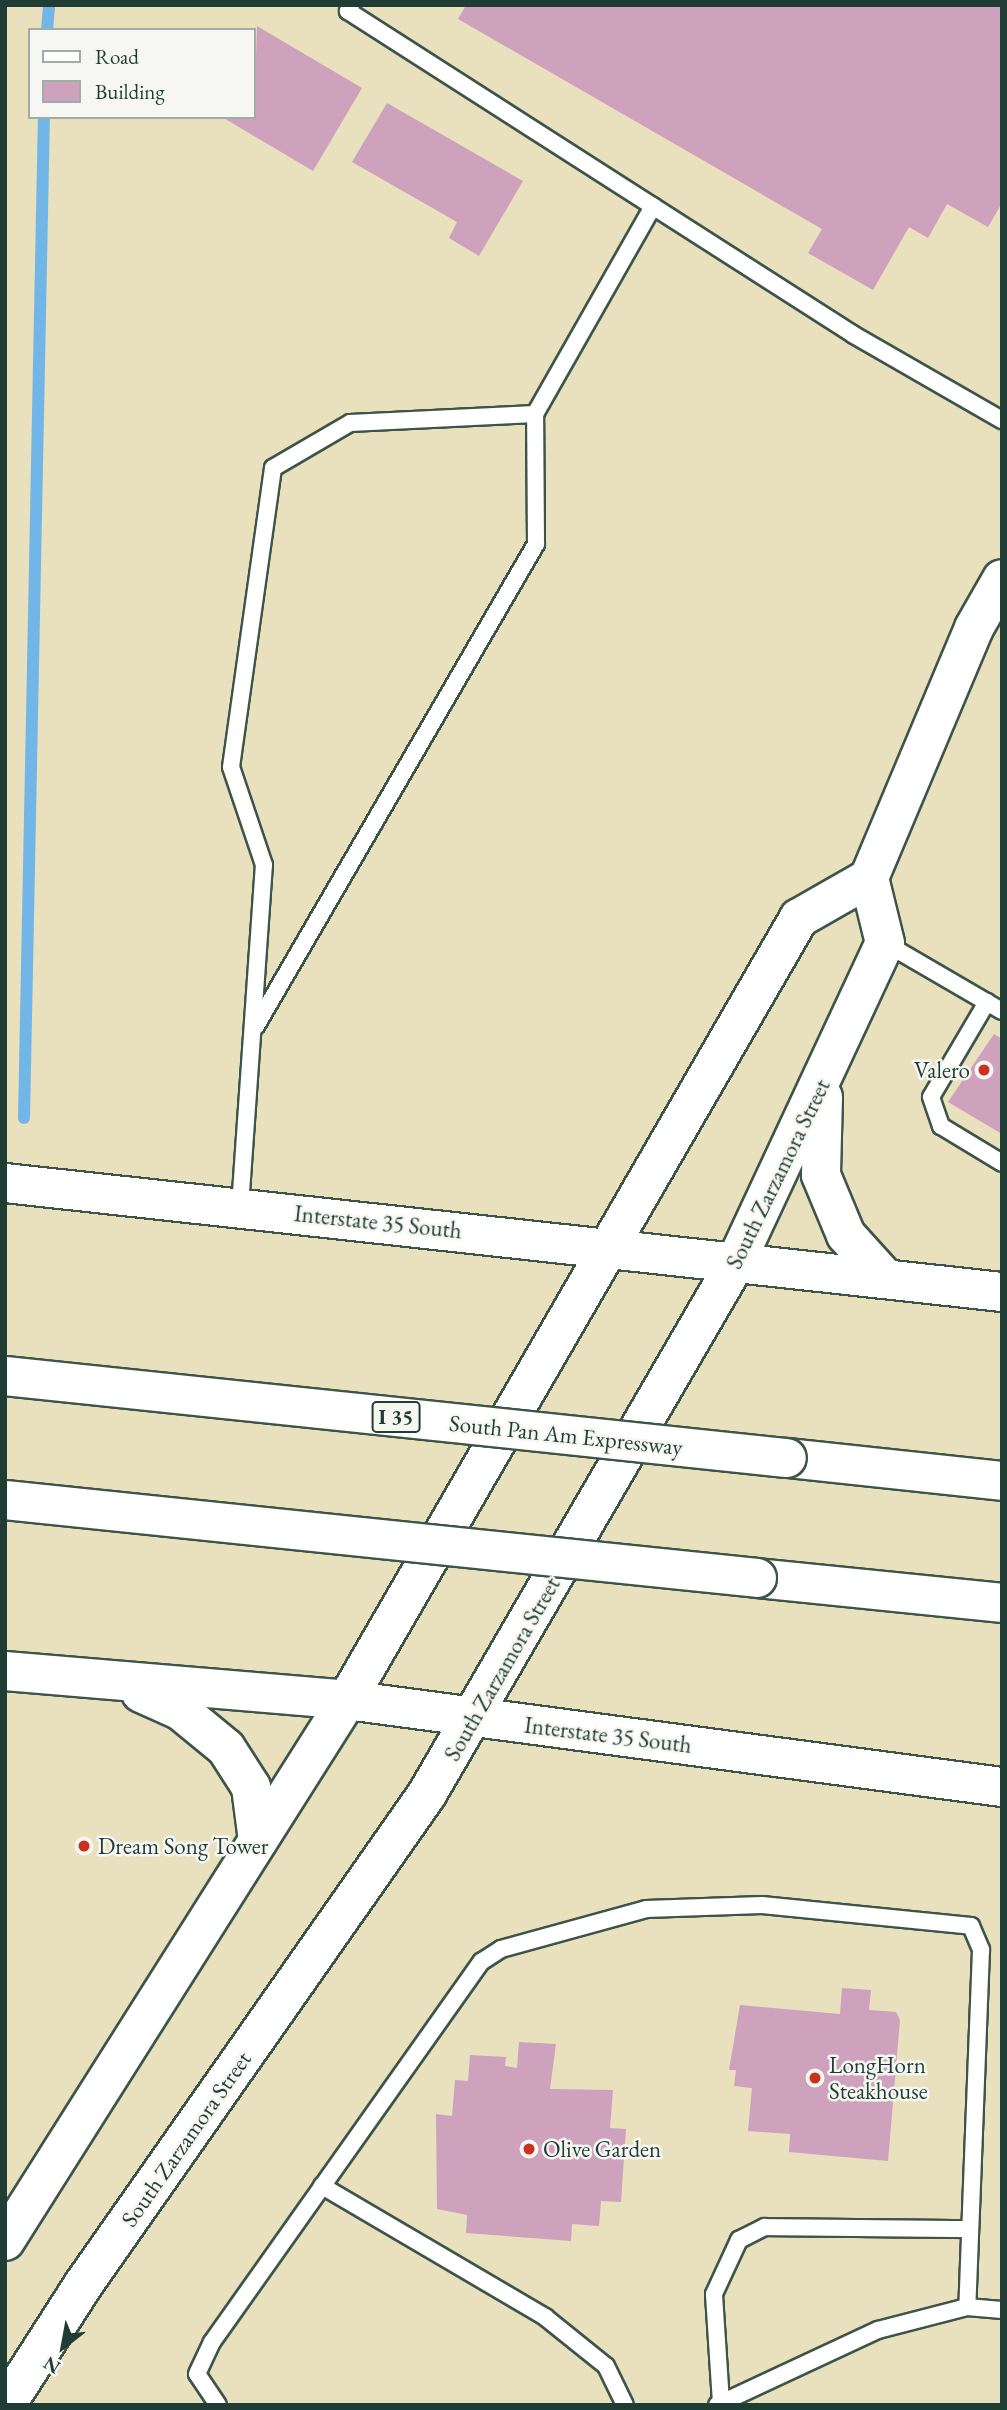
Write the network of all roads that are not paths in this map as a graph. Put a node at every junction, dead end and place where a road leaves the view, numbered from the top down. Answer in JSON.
{"nodes":[{"id":1,"x":351,"y":5,"type":"edge"},
{"id":2,"x":653,"y":206,"type":"junction"},
{"id":3,"x":535,"y":414,"type":"junction"},
{"id":4,"x":1002,"y":420,"type":"edge"},
{"id":5,"x":1002,"y":579,"type":"edge"},
{"id":6,"x":869,"y":878,"type":"junction"},
{"id":7,"x":885,"y":943,"type":"junction"},
{"id":8,"x":987,"y":1002,"type":"junction"},
{"id":9,"x":1002,"y":1012,"type":"edge"},
{"id":10,"x":255,"y":1030,"type":"junction"},
{"id":11,"x":823,"y":1083,"type":"junction"},
{"id":12,"x":1002,"y":1163,"type":"edge"},
{"id":13,"x":5,"y":1183,"type":"edge"},
{"id":14,"x":240,"y":1206,"type":"junction"},
{"id":15,"x":612,"y":1248,"type":"junction"},
{"id":16,"x":736,"y":1262,"type":"junction"},
{"id":17,"x":885,"y":1278,"type":"junction"},
{"id":18,"x":1002,"y":1292,"type":"edge"},
{"id":19,"x":5,"y":1376,"type":"edge"},
{"id":20,"x":1002,"y":1481,"type":"edge"},
{"id":21,"x":5,"y":1500,"type":"edge"},
{"id":22,"x":1002,"y":1603,"type":"edge"},
{"id":23,"x":5,"y":1671,"type":"edge"},
{"id":24,"x":113,"y":1680,"type":"junction"},
{"id":25,"x":347,"y":1700,"type":"junction"},
{"id":26,"x":475,"y":1718,"type":"junction"},
{"id":27,"x":1002,"y":1787,"type":"edge"},
{"id":28,"x":258,"y":1841,"type":"junction"},
{"id":29,"x":322,"y":2186,"type":"junction"},
{"id":30,"x":970,"y":2229,"type":"junction"},
{"id":31,"x":5,"y":2241,"type":"edge"},
{"id":32,"x":967,"y":2307,"type":"junction"},
{"id":33,"x":1002,"y":2310,"type":"edge"},
{"id":34,"x":719,"y":2404,"type":"edge"},
{"id":35,"x":6,"y":2405,"type":"edge"},
{"id":36,"x":218,"y":2405,"type":"edge"},
{"id":37,"x":625,"y":2405,"type":"edge"}],
"edges":[{"from":1,"to":2,"type":"lane"},
{"from":2,"to":3,"type":"lane"},
{"from":2,"to":4,"type":"lane"},
{"from":3,"to":10,"type":"lane"},
{"from":3,"to":10,"type":"lane"},
{"from":5,"to":6,"type":"main road"},
{"from":6,"to":7,"type":"main road"},
{"from":6,"to":15,"type":"main road"},
{"from":7,"to":8,"type":"lane"},
{"from":7,"to":11,"type":"main road","name":"South Zarzamora Street"},
{"from":8,"to":9,"type":"lane"},
{"from":8,"to":12,"type":"lane"},
{"from":10,"to":14,"type":"lane"},
{"from":11,"to":16,"type":"main road","name":"South Zarzamora Street"},
{"from":11,"to":17,"type":"main road"},
{"from":13,"to":14,"type":"main road","name":"Interstate 35 South"},
{"from":14,"to":15,"type":"main road","name":"Interstate 35 South"},
{"from":15,"to":16,"type":"main road","name":"Interstate 35 South"},
{"from":15,"to":25,"type":"main road"},
{"from":16,"to":17,"type":"main road","name":"Interstate 35 South"},
{"from":16,"to":26,"type":"main road","name":"South Zarzamora Street"},
{"from":17,"to":18,"type":"main road","name":"Interstate 35 South"},
{"from":19,"to":20,"type":"main road","name":"South Pan Am Expressway","number":"I 35","bridge":true},
{"from":21,"to":22,"type":"main road","bridge":true},
{"from":23,"to":24,"type":"main road","name":"Interstate 35 South"},
{"from":24,"to":25,"type":"main road","name":"Interstate 35 South"},
{"from":24,"to":28,"type":"main road"},
{"from":25,"to":26,"type":"main road","name":"Interstate 35 South"},
{"from":25,"to":28,"type":"main road"},
{"from":26,"to":27,"type":"main road","name":"Interstate 35 South"},
{"from":26,"to":35,"type":"main road","name":"South Zarzamora Street"},
{"from":28,"to":31,"type":"main road"},
{"from":29,"to":30,"type":"lane"},
{"from":29,"to":36,"type":"lane"},
{"from":29,"to":37,"type":"lane"},
{"from":30,"to":32,"type":"lane"},
{"from":30,"to":34,"type":"lane"},
{"from":32,"to":33,"type":"lane"},
{"from":32,"to":34,"type":"lane"}]}
